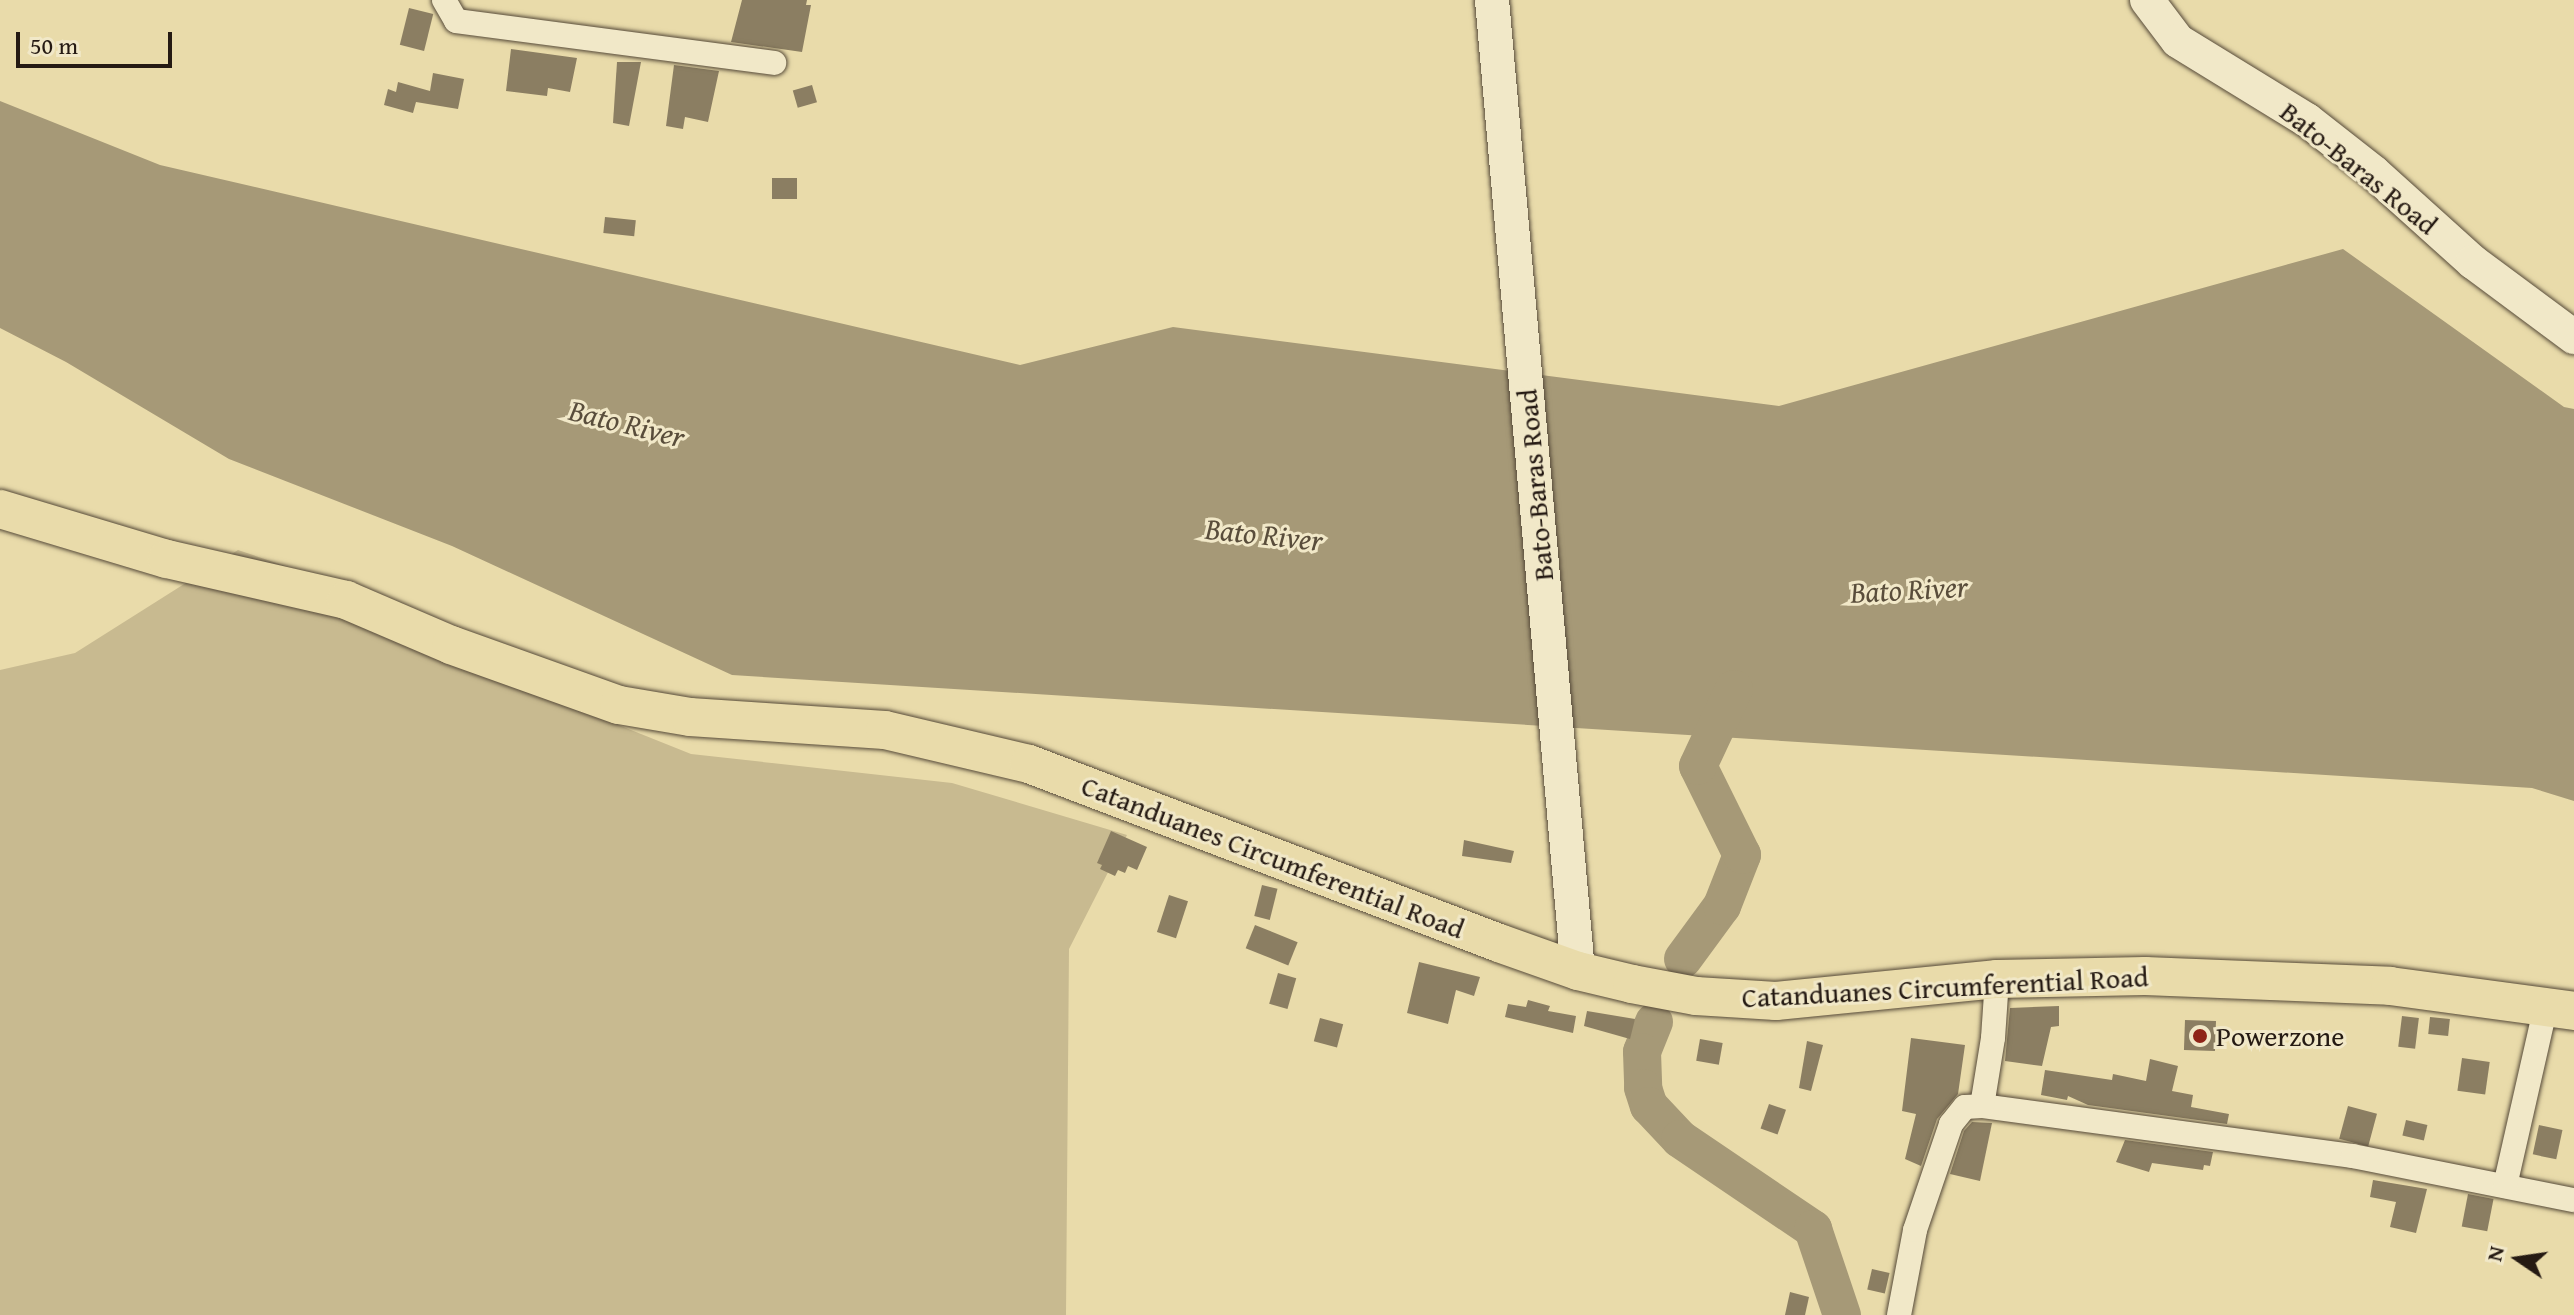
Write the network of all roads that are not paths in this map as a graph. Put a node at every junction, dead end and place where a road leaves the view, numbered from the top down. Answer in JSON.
{"nodes":[{"id":1,"x":444,"y":0,"type":"edge"},
{"id":2,"x":1492,"y":0,"type":"edge"},
{"id":3,"x":2147,"y":0,"type":"edge"},
{"id":4,"x":774,"y":63,"type":"dead end"},
{"id":5,"x":2574,"y":337,"type":"edge"},
{"id":6,"x":0,"y":509,"type":"edge"},
{"id":7,"x":1578,"y":971,"type":"junction"},
{"id":8,"x":1997,"y":979,"type":"junction"},
{"id":9,"x":2560,"y":1008,"type":"edge"},
{"id":10,"x":1982,"y":1106,"type":"junction"},
{"id":11,"x":2505,"y":1186,"type":"junction"},
{"id":12,"x":2574,"y":1200,"type":"edge"},
{"id":13,"x":1899,"y":1315,"type":"edge"}],
"edges":[{"from":1,"to":4,"type":"street"},
{"from":2,"to":7,"type":"main road","name":"Bato-Baras Road"},
{"from":3,"to":5,"type":"main road","name":"Bato-Baras Road"},
{"from":6,"to":7,"type":"main road","name":"Catanduanes Circumferential Road"},
{"from":7,"to":8,"type":"main road","name":"Catanduanes Circumferential Road"},
{"from":8,"to":9,"type":"main road","name":"Catanduanes Circumferential Road"},
{"from":8,"to":10,"type":"street"},
{"from":9,"to":11,"type":"street"},
{"from":10,"to":11,"type":"street"},
{"from":10,"to":13,"type":"street"},
{"from":11,"to":12,"type":"street"}]}
